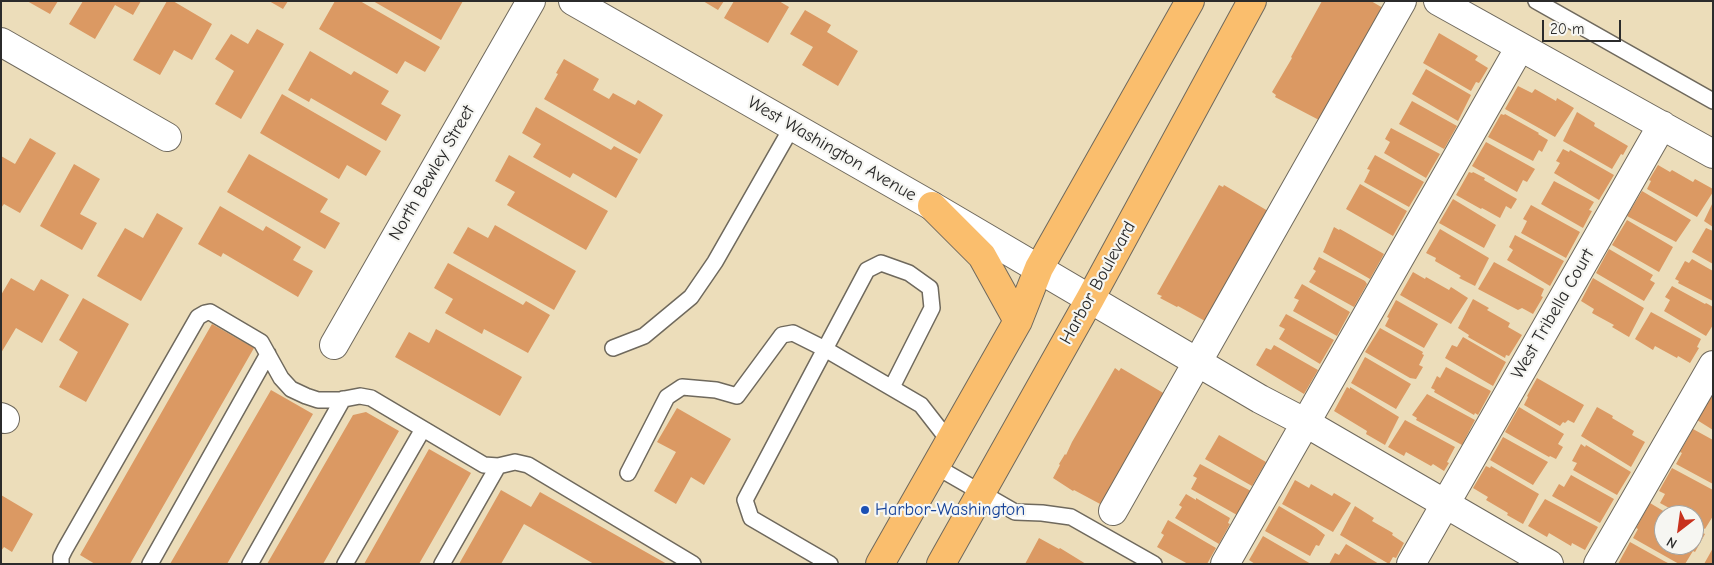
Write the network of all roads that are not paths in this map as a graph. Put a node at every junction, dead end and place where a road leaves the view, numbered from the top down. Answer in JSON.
{"nodes":[{"id":1,"x":531,"y":1,"type":"edge"},
{"id":2,"x":573,"y":1,"type":"edge"},
{"id":3,"x":1190,"y":1,"type":"edge"},
{"id":4,"x":1252,"y":1,"type":"edge"},
{"id":5,"x":1402,"y":1,"type":"edge"},
{"id":6,"x":1438,"y":1,"type":"edge"},
{"id":7,"x":1536,"y":1,"type":"edge"},
{"id":8,"x":1,"y":42,"type":"edge"},
{"id":9,"x":1520,"y":47,"type":"junction"},
{"id":10,"x":1713,"y":101,"type":"edge"},
{"id":11,"x":792,"y":126,"type":"junction"},
{"id":12,"x":1662,"y":126,"type":"junction"},
{"id":13,"x":167,"y":137,"type":"dead end"},
{"id":14,"x":1713,"y":154,"type":"edge"},
{"id":15,"x":932,"y":206,"type":"junction"},
{"id":16,"x":1039,"y":268,"type":"junction"},
{"id":17,"x":1090,"y":299,"type":"junction"},
{"id":18,"x":1018,"y":321,"type":"junction"},
{"id":19,"x":334,"y":346,"type":"dead end"},
{"id":20,"x":613,"y":348,"type":"dead end"},
{"id":21,"x":825,"y":349,"type":"junction"},
{"id":22,"x":268,"y":354,"type":"junction"},
{"id":23,"x":1198,"y":362,"type":"junction"},
{"id":24,"x":1713,"y":365,"type":"edge"},
{"id":25,"x":892,"y":387,"type":"junction"},
{"id":26,"x":343,"y":399,"type":"junction"},
{"id":27,"x":1306,"y":423,"type":"junction"},
{"id":28,"x":423,"y":429,"type":"junction"},
{"id":29,"x":949,"y":441,"type":"junction"},
{"id":30,"x":498,"y":466,"type":"junction"},
{"id":31,"x":935,"y":466,"type":"junction"},
{"id":32,"x":628,"y":472,"type":"dead end"},
{"id":33,"x":980,"y":494,"type":"junction"},
{"id":34,"x":1445,"y":504,"type":"junction"},
{"id":35,"x":1113,"y":511,"type":"dead end"},
{"id":36,"x":61,"y":564,"type":"edge"},
{"id":37,"x":150,"y":564,"type":"edge"},
{"id":38,"x":250,"y":564,"type":"edge"},
{"id":39,"x":345,"y":564,"type":"edge"},
{"id":40,"x":442,"y":564,"type":"edge"},
{"id":41,"x":694,"y":564,"type":"edge"},
{"id":42,"x":830,"y":564,"type":"edge"},
{"id":43,"x":880,"y":564,"type":"edge"},
{"id":44,"x":941,"y":564,"type":"edge"},
{"id":45,"x":1154,"y":564,"type":"edge"},
{"id":46,"x":1225,"y":564,"type":"edge"},
{"id":47,"x":1411,"y":564,"type":"edge"},
{"id":48,"x":1550,"y":564,"type":"edge"},
{"id":49,"x":1598,"y":564,"type":"edge"}],
"edges":[{"from":1,"to":19,"type":"street","name":"North Bewley Street"},
{"from":2,"to":11,"type":"street","name":"West Washington Avenue"},
{"from":3,"to":16,"type":"main road"},
{"from":4,"to":17,"type":"main road","name":"Harbor Boulevard"},
{"from":5,"to":23,"type":"street"},
{"from":6,"to":9,"type":"street"},
{"from":7,"to":10,"type":"lane"},
{"from":8,"to":13,"type":"street"},
{"from":9,"to":12,"type":"street"},
{"from":9,"to":27,"type":"street"},
{"from":11,"to":15,"type":"street","name":"West Washington Avenue"},
{"from":11,"to":20,"type":"lane"},
{"from":12,"to":14,"type":"street"},
{"from":12,"to":34,"type":"street","name":"West Tribella Court"},
{"from":15,"to":16,"type":"street","name":"West Washington Avenue"},
{"from":15,"to":18,"type":"main road"},
{"from":16,"to":17,"type":"street","name":"West Washington Avenue"},
{"from":16,"to":18,"type":"main road"},
{"from":17,"to":23,"type":"street"},
{"from":17,"to":33,"type":"main road","name":"Harbor Boulevard"},
{"from":18,"to":29,"type":"main road"},
{"from":21,"to":25,"type":"lane"},
{"from":21,"to":25,"type":"lane"},
{"from":21,"to":32,"type":"lane"},
{"from":21,"to":42,"type":"lane"},
{"from":22,"to":26,"type":"lane"},
{"from":22,"to":36,"type":"lane"},
{"from":22,"to":37,"type":"lane"},
{"from":23,"to":27,"type":"street"},
{"from":23,"to":35,"type":"street"},
{"from":24,"to":49,"type":"street"},
{"from":25,"to":29,"type":"lane"},
{"from":26,"to":28,"type":"lane"},
{"from":26,"to":38,"type":"lane"},
{"from":27,"to":34,"type":"street"},
{"from":27,"to":46,"type":"street"},
{"from":28,"to":30,"type":"lane"},
{"from":28,"to":39,"type":"lane"},
{"from":29,"to":31,"type":"main road"},
{"from":30,"to":40,"type":"lane"},
{"from":30,"to":41,"type":"lane"},
{"from":31,"to":33,"type":"lane"},
{"from":31,"to":43,"type":"main road"},
{"from":33,"to":44,"type":"main road","name":"Harbor Boulevard"},
{"from":33,"to":45,"type":"lane"},
{"from":34,"to":47,"type":"street","name":"West Tribella Court"},
{"from":34,"to":48,"type":"street"}]}
